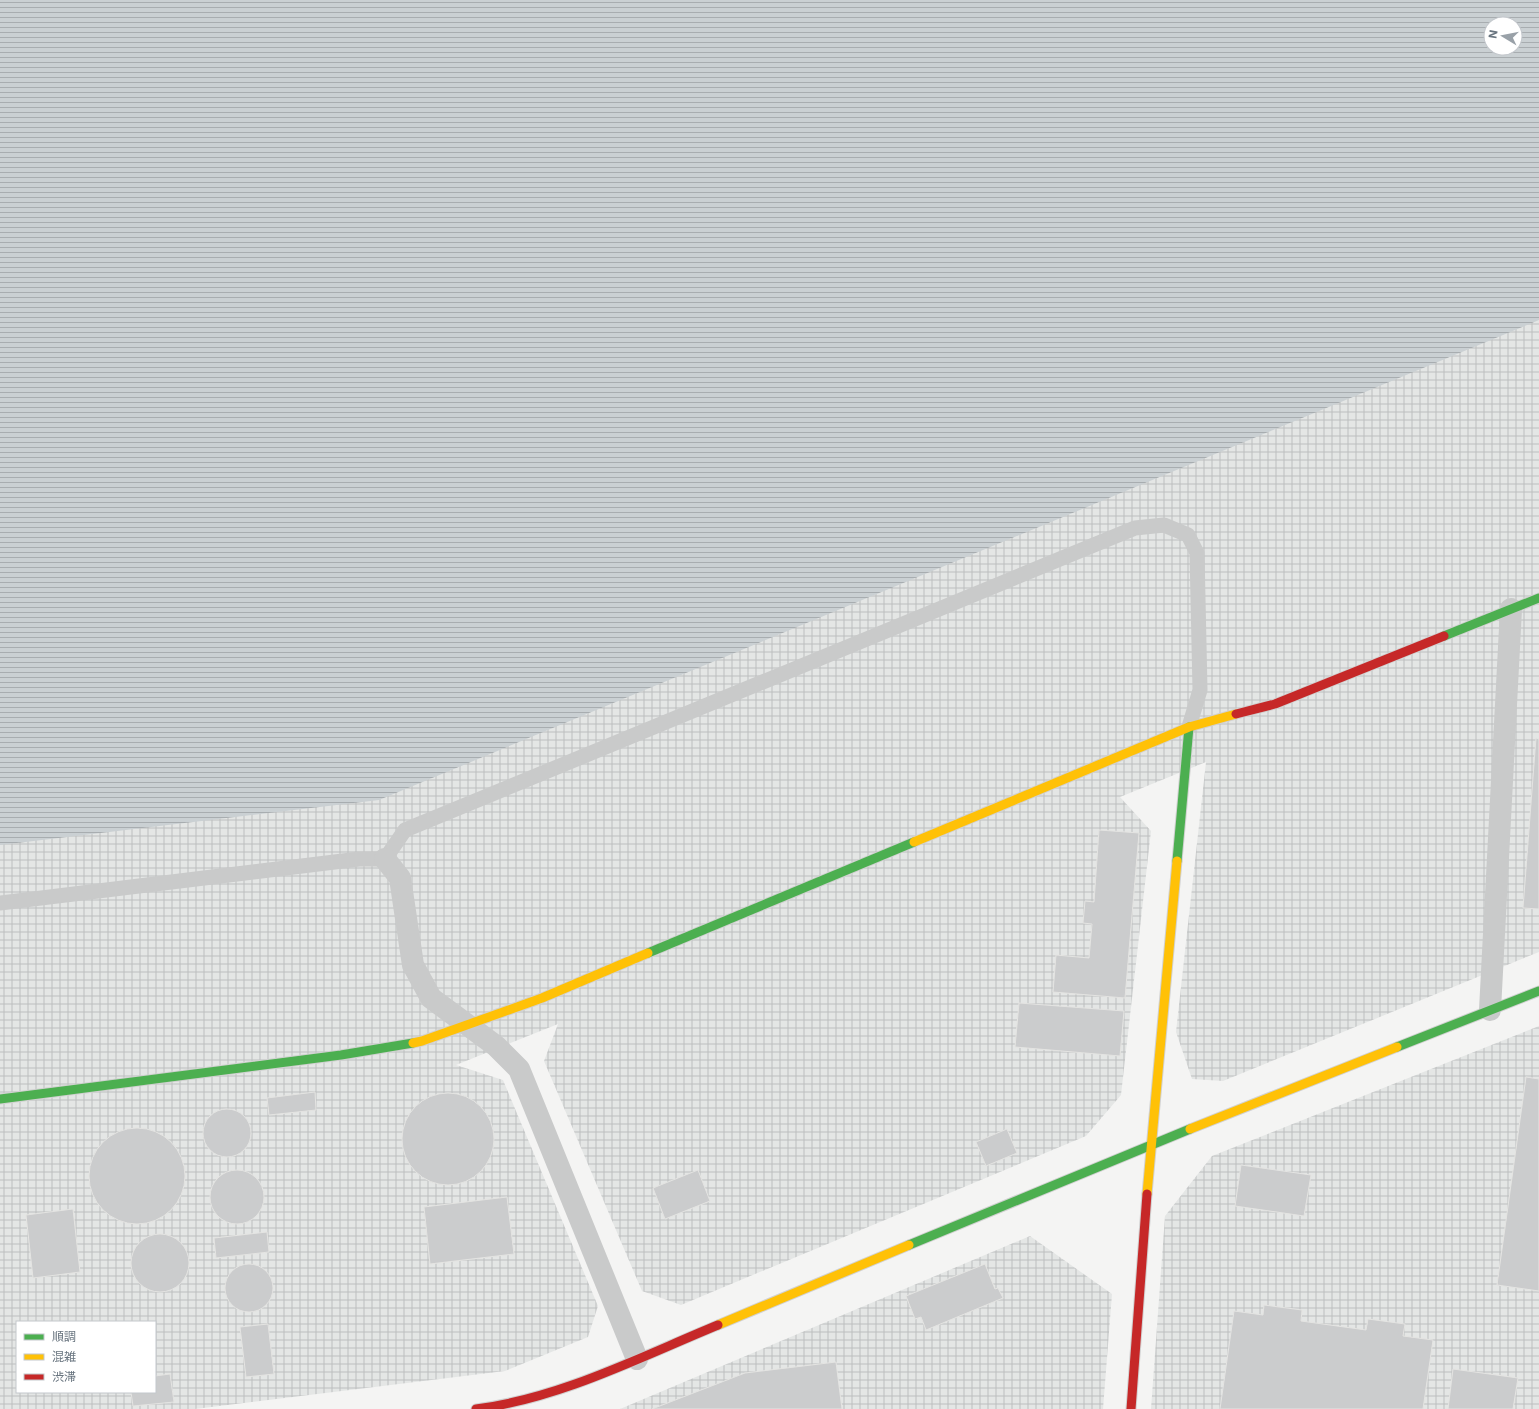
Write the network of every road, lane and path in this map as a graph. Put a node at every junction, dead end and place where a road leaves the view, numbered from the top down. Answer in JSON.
{"nodes":[{"id":1,"x":1539,"y":598,"type":"edge"},
{"id":2,"x":1512,"y":609,"type":"junction"},
{"id":3,"x":1189,"y":727,"type":"junction"},
{"id":4,"x":385,"y":859,"type":"junction"},
{"id":5,"x":0,"y":903,"type":"edge"},
{"id":6,"x":1539,"y":991,"type":"edge"},
{"id":7,"x":1490,"y":1010,"type":"junction"},
{"id":8,"x":468,"y":1025,"type":"junction"},
{"id":9,"x":0,"y":1099,"type":"edge"},
{"id":10,"x":1151,"y":1144,"type":"junction"},
{"id":11,"x":637,"y":1359,"type":"junction"},
{"id":12,"x":476,"y":1409,"type":"edge"},
{"id":13,"x":1131,"y":1409,"type":"edge"}],
"edges":[{"from":1,"to":2,"type":"street"},
{"from":2,"to":3,"type":"street"},
{"from":2,"to":7,"type":"street"},
{"from":3,"to":4,"type":"lane"},
{"from":3,"to":8,"type":"street"},
{"from":3,"to":10,"type":"street"},
{"from":4,"to":5,"type":"lane"},
{"from":4,"to":8,"type":"street"},
{"from":6,"to":7,"type":"street"},
{"from":7,"to":10,"type":"street"},
{"from":8,"to":9,"type":"street"},
{"from":8,"to":11,"type":"street"},
{"from":10,"to":11,"type":"street"},
{"from":10,"to":13,"type":"street"},
{"from":11,"to":12,"type":"street"}]}
